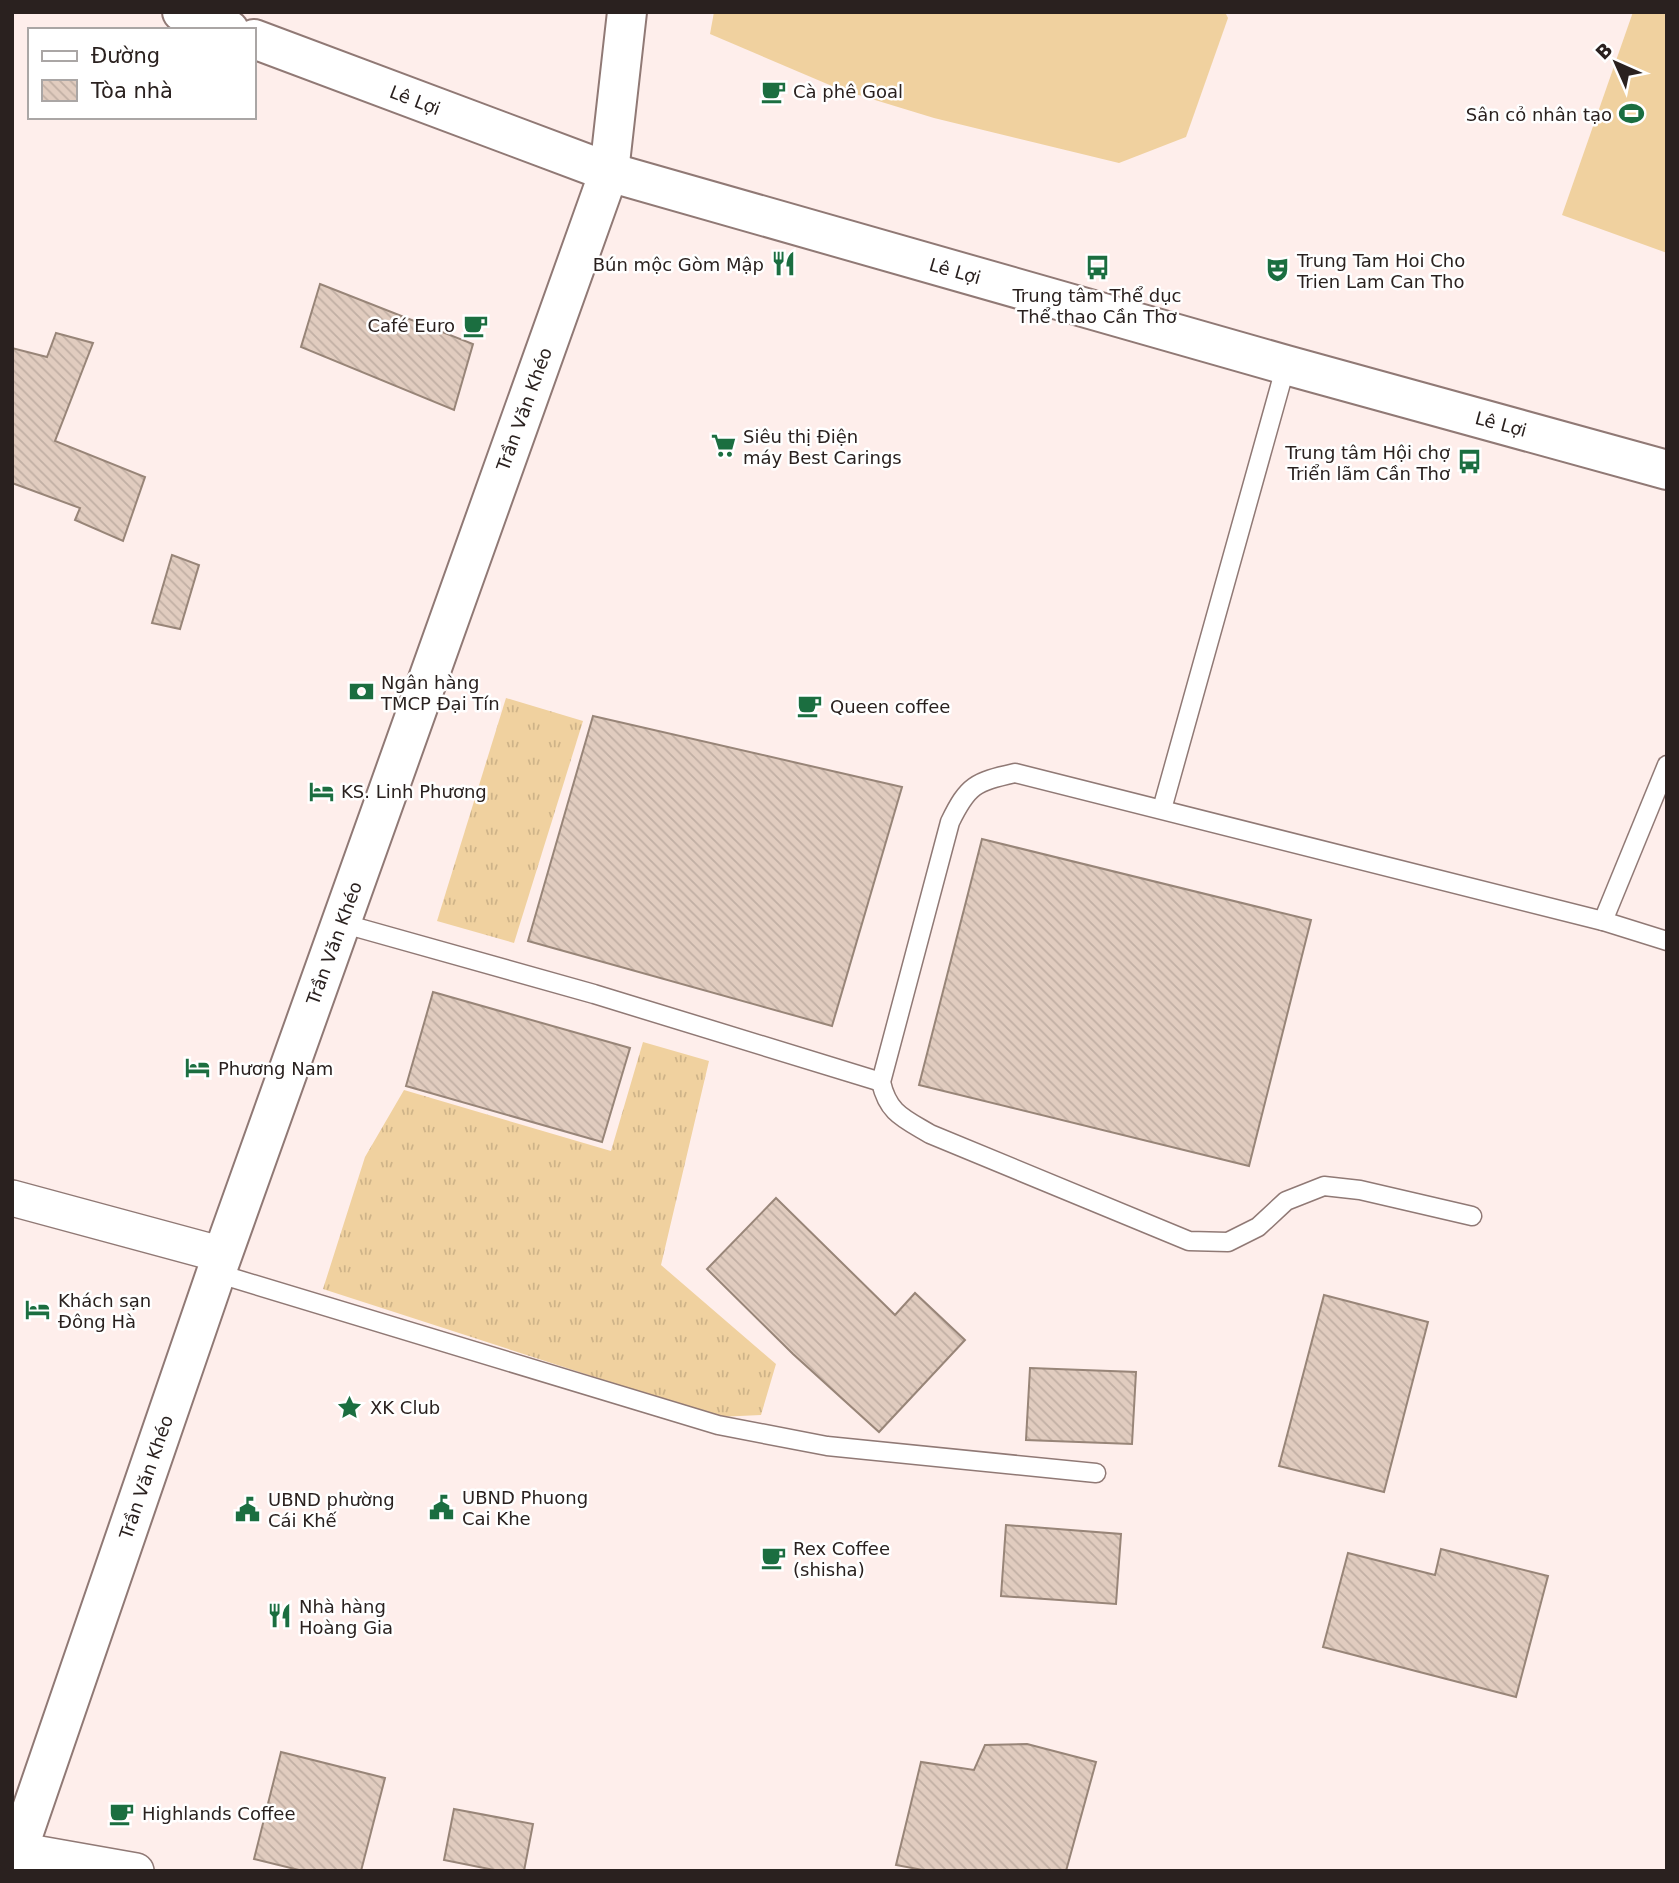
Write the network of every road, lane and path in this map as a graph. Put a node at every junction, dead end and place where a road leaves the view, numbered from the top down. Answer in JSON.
{"nodes":[{"id":1,"x":182,"y":12,"type":"edge"},
{"id":2,"x":627,"y":12,"type":"edge"},
{"id":3,"x":224,"y":28,"type":"edge"},
{"id":4,"x":256,"y":40,"type":"edge"},
{"id":5,"x":609,"y":173,"type":"junction"},
{"id":6,"x":1286,"y":365,"type":"junction"},
{"id":7,"x":1667,"y":470,"type":"edge"},
{"id":8,"x":1667,"y":765,"type":"edge"},
{"id":9,"x":1162,"y":809,"type":"junction"},
{"id":10,"x":1603,"y":921,"type":"junction"},
{"id":11,"x":341,"y":923,"type":"junction"},
{"id":12,"x":1667,"y":941,"type":"edge"},
{"id":13,"x":881,"y":1082,"type":"junction"},
{"id":14,"x":12,"y":1198,"type":"edge"},
{"id":15,"x":1472,"y":1216,"type":"dead end"},
{"id":16,"x":219,"y":1264,"type":"junction"},
{"id":17,"x":1096,"y":1473,"type":"dead end"},
{"id":18,"x":15,"y":1858,"type":"edge"},
{"id":19,"x":136,"y":1871,"type":"edge"}],
"edges":[{"from":1,"to":3,"type":"street"},
{"from":2,"to":5,"type":"street","name":"Trần Văn Khéo"},
{"from":4,"to":5,"type":"street","name":"Lê Lợi"},
{"from":5,"to":6,"type":"street","name":"Lê Lợi"},
{"from":5,"to":11,"type":"street","name":"Trần Văn Khéo"},
{"from":6,"to":7,"type":"street","name":"Lê Lợi"},
{"from":6,"to":9,"type":"lane"},
{"from":8,"to":10,"type":"lane"},
{"from":9,"to":10,"type":"lane"},
{"from":9,"to":13,"type":"lane"},
{"from":10,"to":12,"type":"lane"},
{"from":11,"to":13,"type":"lane"},
{"from":11,"to":16,"type":"street","name":"Trần Văn Khéo"},
{"from":13,"to":15,"type":"lane"},
{"from":14,"to":16,"type":"street"},
{"from":16,"to":17,"type":"lane"},
{"from":16,"to":18,"type":"street","name":"Trần Văn Khéo"},
{"from":18,"to":19,"type":"street"}]}
